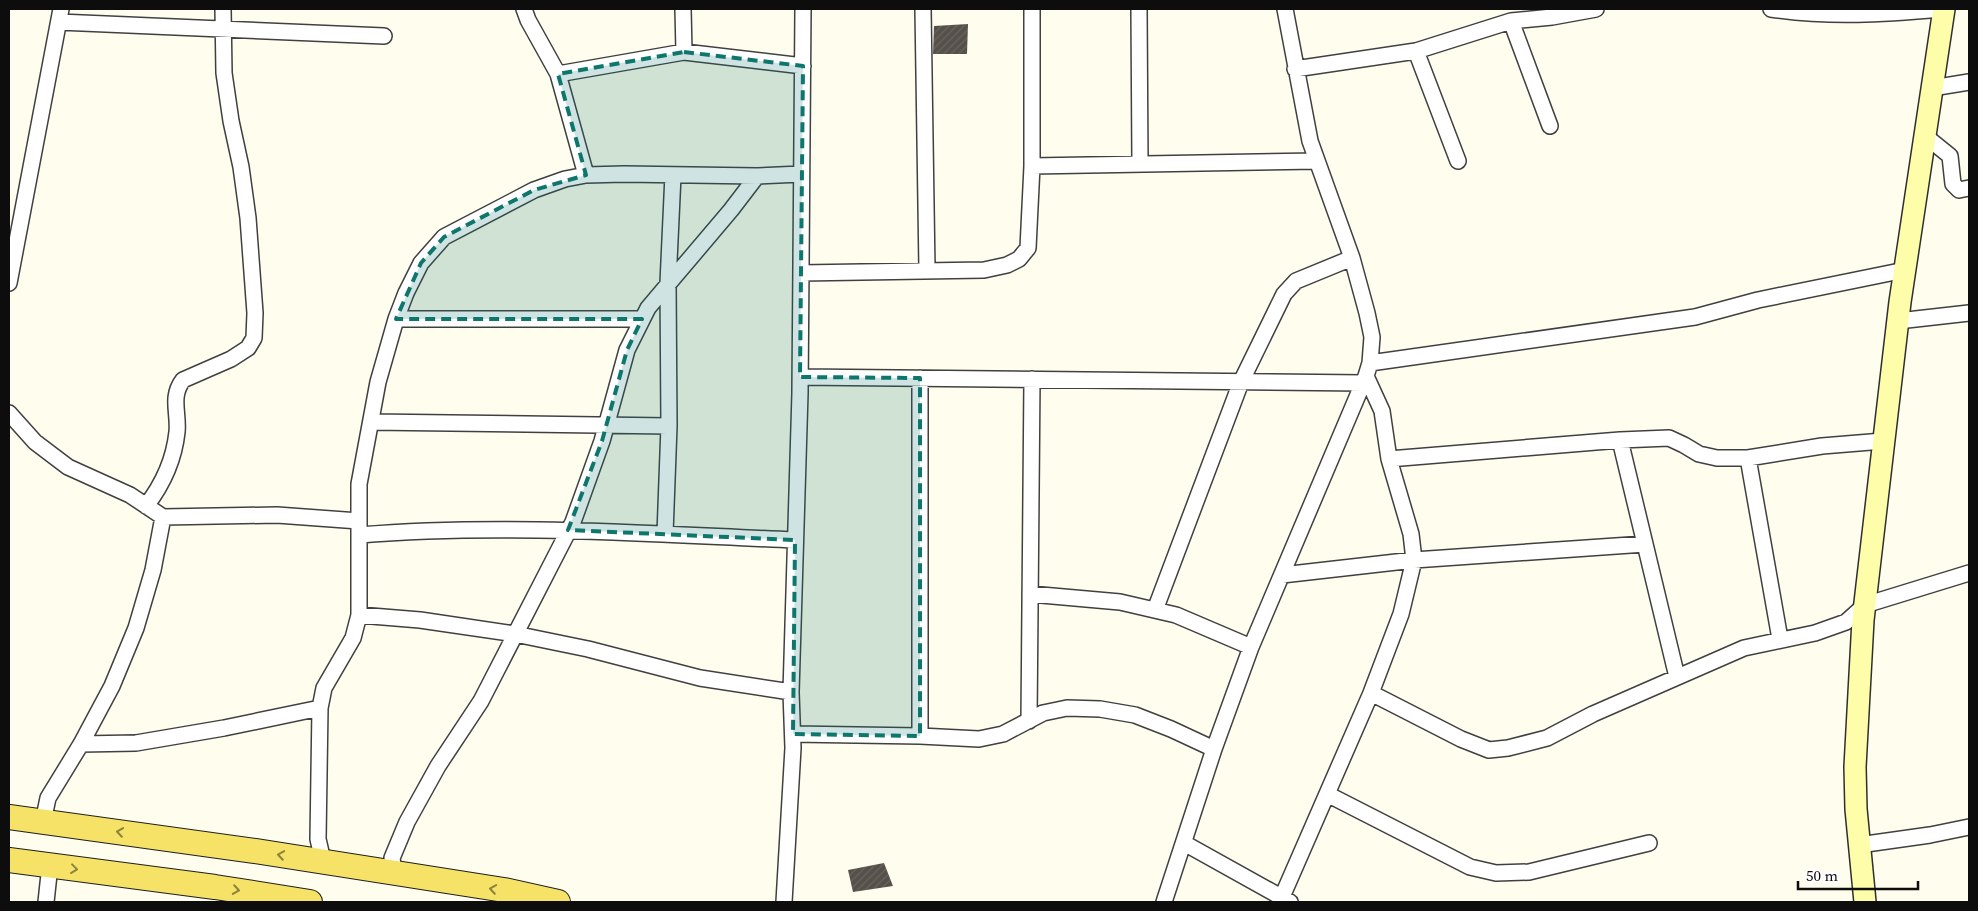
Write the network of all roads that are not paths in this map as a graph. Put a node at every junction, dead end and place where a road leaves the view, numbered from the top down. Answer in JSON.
{"nodes":[{"id":1,"x":222,"y":9,"type":"edge"},
{"id":2,"x":524,"y":9,"type":"edge"},
{"id":3,"x":683,"y":9,"type":"edge"},
{"id":4,"x":803,"y":9,"type":"edge"},
{"id":5,"x":923,"y":9,"type":"edge"},
{"id":6,"x":1032,"y":9,"type":"edge"},
{"id":7,"x":1139,"y":9,"type":"edge"},
{"id":8,"x":1284,"y":9,"type":"edge"},
{"id":9,"x":1596,"y":9,"type":"edge"},
{"id":10,"x":1771,"y":9,"type":"edge"},
{"id":11,"x":1944,"y":9,"type":"edge"},
{"id":12,"x":1551,"y":13,"type":"edge"},
{"id":13,"x":60,"y":15,"type":"edge"},
{"id":14,"x":1510,"y":21,"type":"junction"},
{"id":15,"x":223,"y":30,"type":"junction"},
{"id":16,"x":384,"y":36,"type":"dead end"},
{"id":17,"x":1416,"y":51,"type":"junction"},
{"id":18,"x":684,"y":52,"type":"junction"},
{"id":19,"x":802,"y":66,"type":"junction"},
{"id":20,"x":1295,"y":69,"type":"junction"},
{"id":21,"x":558,"y":74,"type":"junction"},
{"id":22,"x":1969,"y":82,"type":"edge"},
{"id":23,"x":1932,"y":88,"type":"junction"},
{"id":24,"x":1550,"y":126,"type":"dead end"},
{"id":25,"x":1924,"y":135,"type":"junction"},
{"id":26,"x":1317,"y":161,"type":"junction"},
{"id":27,"x":1458,"y":161,"type":"dead end"},
{"id":28,"x":1140,"y":164,"type":"junction"},
{"id":29,"x":1032,"y":166,"type":"junction"},
{"id":30,"x":801,"y":174,"type":"junction"},
{"id":31,"x":586,"y":175,"type":"junction"},
{"id":32,"x":673,"y":175,"type":"junction"},
{"id":33,"x":757,"y":176,"type":"junction"},
{"id":34,"x":1969,"y":188,"type":"edge"},
{"id":35,"x":1352,"y":258,"type":"junction"},
{"id":36,"x":927,"y":270,"type":"junction"},
{"id":37,"x":1905,"y":270,"type":"junction"},
{"id":38,"x":801,"y":273,"type":"junction"},
{"id":39,"x":9,"y":283,"type":"edge"},
{"id":40,"x":668,"y":284,"type":"junction"},
{"id":41,"x":1969,"y":313,"type":"edge"},
{"id":42,"x":396,"y":319,"type":"junction"},
{"id":43,"x":642,"y":319,"type":"junction"},
{"id":44,"x":1898,"y":321,"type":"junction"},
{"id":45,"x":1366,"y":374,"type":"junction"},
{"id":46,"x":800,"y":377,"type":"junction"},
{"id":47,"x":920,"y":378,"type":"junction"},
{"id":48,"x":1032,"y":380,"type":"junction"},
{"id":49,"x":1241,"y":382,"type":"junction"},
{"id":50,"x":9,"y":413,"type":"edge"},
{"id":51,"x":371,"y":422,"type":"junction"},
{"id":52,"x":606,"y":426,"type":"junction"},
{"id":53,"x":669,"y":426,"type":"junction"},
{"id":54,"x":1620,"y":440,"type":"junction"},
{"id":55,"x":1883,"y":441,"type":"junction"},
{"id":56,"x":1748,"y":458,"type":"junction"},
{"id":57,"x":1389,"y":459,"type":"junction"},
{"id":58,"x":146,"y":506,"type":"junction"},
{"id":59,"x":163,"y":516,"type":"junction"},
{"id":60,"x":359,"y":528,"type":"junction"},
{"id":61,"x":568,"y":530,"type":"junction"},
{"id":62,"x":665,"y":534,"type":"junction"},
{"id":63,"x":795,"y":540,"type":"junction"},
{"id":64,"x":1645,"y":544,"type":"junction"},
{"id":65,"x":1414,"y":560,"type":"junction"},
{"id":66,"x":1969,"y":573,"type":"edge"},
{"id":67,"x":1282,"y":575,"type":"junction"},
{"id":68,"x":1030,"y":594,"type":"junction"},
{"id":69,"x":1865,"y":605,"type":"junction"},
{"id":70,"x":1155,"y":610,"type":"junction"},
{"id":71,"x":359,"y":615,"type":"junction"},
{"id":72,"x":515,"y":634,"type":"junction"},
{"id":73,"x":1780,"y":639,"type":"junction"},
{"id":74,"x":1251,"y":647,"type":"junction"},
{"id":75,"x":1677,"y":677,"type":"junction"},
{"id":76,"x":791,"y":692,"type":"junction"},
{"id":77,"x":1371,"y":693,"type":"junction"},
{"id":78,"x":320,"y":708,"type":"junction"},
{"id":79,"x":1029,"y":721,"type":"junction"},
{"id":80,"x":793,"y":734,"type":"junction"},
{"id":81,"x":920,"y":736,"type":"junction"},
{"id":82,"x":81,"y":744,"type":"junction"},
{"id":83,"x":1214,"y":749,"type":"junction"},
{"id":84,"x":1327,"y":794,"type":"junction"},
{"id":85,"x":9,"y":817,"type":"edge"},
{"id":86,"x":42,"y":822,"type":"junction"},
{"id":87,"x":1969,"y":827,"type":"edge"},
{"id":88,"x":1184,"y":843,"type":"junction"},
{"id":89,"x":1649,"y":843,"type":"dead end"},
{"id":90,"x":1859,"y":845,"type":"junction"},
{"id":91,"x":9,"y":860,"type":"edge"},
{"id":92,"x":323,"y":861,"type":"junction"},
{"id":93,"x":50,"y":865,"type":"junction"},
{"id":94,"x":394,"y":873,"type":"junction"},
{"id":95,"x":1286,"y":900,"type":"edge"},
{"id":96,"x":46,"y":902,"type":"edge"},
{"id":97,"x":310,"y":902,"type":"edge"},
{"id":98,"x":558,"y":902,"type":"edge"},
{"id":99,"x":784,"y":902,"type":"edge"},
{"id":100,"x":1164,"y":902,"type":"edge"},
{"id":101,"x":1865,"y":902,"type":"edge"}],
"edges":[{"from":1,"to":15,"type":"street"},
{"from":2,"to":21,"type":"street"},
{"from":3,"to":18,"type":"street"},
{"from":4,"to":19,"type":"street"},
{"from":5,"to":36,"type":"street"},
{"from":6,"to":29,"type":"street"},
{"from":7,"to":28,"type":"street"},
{"from":8,"to":20,"type":"street"},
{"from":9,"to":12,"type":"street"},
{"from":10,"to":11,"type":"street"},
{"from":11,"to":23,"type":"street"},
{"from":12,"to":14,"type":"street"},
{"from":13,"to":15,"type":"street"},
{"from":13,"to":39,"type":"street"},
{"from":14,"to":17,"type":"street"},
{"from":14,"to":24,"type":"street"},
{"from":15,"to":16,"type":"street"},
{"from":15,"to":58,"type":"street"},
{"from":17,"to":20,"type":"street"},
{"from":17,"to":27,"type":"street"},
{"from":18,"to":19,"type":"street"},
{"from":18,"to":21,"type":"street"},
{"from":19,"to":30,"type":"street"},
{"from":20,"to":26,"type":"street"},
{"from":21,"to":31,"type":"street"},
{"from":22,"to":23,"type":"street"},
{"from":23,"to":25,"type":"street"},
{"from":25,"to":34,"type":"street"},
{"from":25,"to":37,"type":"street"},
{"from":26,"to":28,"type":"street"},
{"from":26,"to":35,"type":"street"},
{"from":28,"to":29,"type":"street"},
{"from":29,"to":36,"type":"street"},
{"from":30,"to":33,"type":"street"},
{"from":30,"to":38,"type":"street"},
{"from":31,"to":32,"type":"street"},
{"from":31,"to":42,"type":"street"},
{"from":32,"to":33,"type":"street"},
{"from":32,"to":40,"type":"street"},
{"from":33,"to":40,"type":"street"},
{"from":35,"to":45,"type":"street"},
{"from":35,"to":49,"type":"street"},
{"from":36,"to":38,"type":"street"},
{"from":37,"to":44,"type":"street"},
{"from":37,"to":45,"type":"street"},
{"from":38,"to":46,"type":"street"},
{"from":40,"to":43,"type":"street"},
{"from":40,"to":53,"type":"street"},
{"from":41,"to":44,"type":"street"},
{"from":42,"to":43,"type":"street"},
{"from":42,"to":51,"type":"street"},
{"from":43,"to":52,"type":"street"},
{"from":44,"to":55,"type":"street"},
{"from":45,"to":49,"type":"street"},
{"from":45,"to":57,"type":"street"},
{"from":45,"to":67,"type":"street"},
{"from":46,"to":47,"type":"street"},
{"from":46,"to":63,"type":"street"},
{"from":47,"to":48,"type":"street"},
{"from":47,"to":81,"type":"street"},
{"from":48,"to":49,"type":"street"},
{"from":48,"to":68,"type":"street"},
{"from":49,"to":70,"type":"street"},
{"from":50,"to":58,"type":"street"},
{"from":51,"to":52,"type":"street"},
{"from":51,"to":60,"type":"street"},
{"from":52,"to":53,"type":"street"},
{"from":52,"to":61,"type":"street"},
{"from":53,"to":62,"type":"street"},
{"from":54,"to":56,"type":"street"},
{"from":54,"to":57,"type":"street"},
{"from":54,"to":64,"type":"street"},
{"from":55,"to":56,"type":"street"},
{"from":55,"to":69,"type":"street"},
{"from":56,"to":73,"type":"street"},
{"from":57,"to":65,"type":"street"},
{"from":58,"to":59,"type":"street"},
{"from":59,"to":60,"type":"street"},
{"from":59,"to":82,"type":"street"},
{"from":60,"to":61,"type":"street"},
{"from":60,"to":71,"type":"street"},
{"from":61,"to":62,"type":"street"},
{"from":61,"to":72,"type":"street"},
{"from":62,"to":63,"type":"street"},
{"from":63,"to":76,"type":"street"},
{"from":64,"to":65,"type":"street"},
{"from":64,"to":75,"type":"street"},
{"from":65,"to":67,"type":"street"},
{"from":65,"to":77,"type":"street"},
{"from":66,"to":69,"type":"street"},
{"from":67,"to":74,"type":"street"},
{"from":68,"to":70,"type":"street"},
{"from":68,"to":79,"type":"street"},
{"from":69,"to":73,"type":"street"},
{"from":69,"to":90,"type":"street"},
{"from":70,"to":74,"type":"street"},
{"from":71,"to":72,"type":"street"},
{"from":71,"to":78,"type":"street"},
{"from":72,"to":76,"type":"street"},
{"from":72,"to":94,"type":"street"},
{"from":73,"to":75,"type":"street"},
{"from":74,"to":83,"type":"street"},
{"from":75,"to":77,"type":"street"},
{"from":76,"to":80,"type":"street"},
{"from":77,"to":84,"type":"street"},
{"from":78,"to":82,"type":"street"},
{"from":78,"to":92,"type":"street"},
{"from":79,"to":81,"type":"street"},
{"from":79,"to":83,"type":"street"},
{"from":80,"to":81,"type":"street"},
{"from":80,"to":99,"type":"street"},
{"from":82,"to":86,"type":"street"},
{"from":83,"to":88,"type":"street"},
{"from":84,"to":89,"type":"street"},
{"from":84,"to":95,"type":"street"},
{"from":85,"to":86,"type":"main road"},
{"from":92,"to":86,"type":"main road","one_way":true},
{"from":87,"to":90,"type":"street"},
{"from":88,"to":95,"type":"street"},
{"from":88,"to":100,"type":"street"},
{"from":90,"to":101,"type":"street"},
{"from":91,"to":93,"type":"main road"},
{"from":92,"to":94,"type":"main road"},
{"from":93,"to":96,"type":"street"},
{"from":93,"to":97,"type":"main road","one_way":true},
{"from":98,"to":94,"type":"main road","one_way":true}]}
